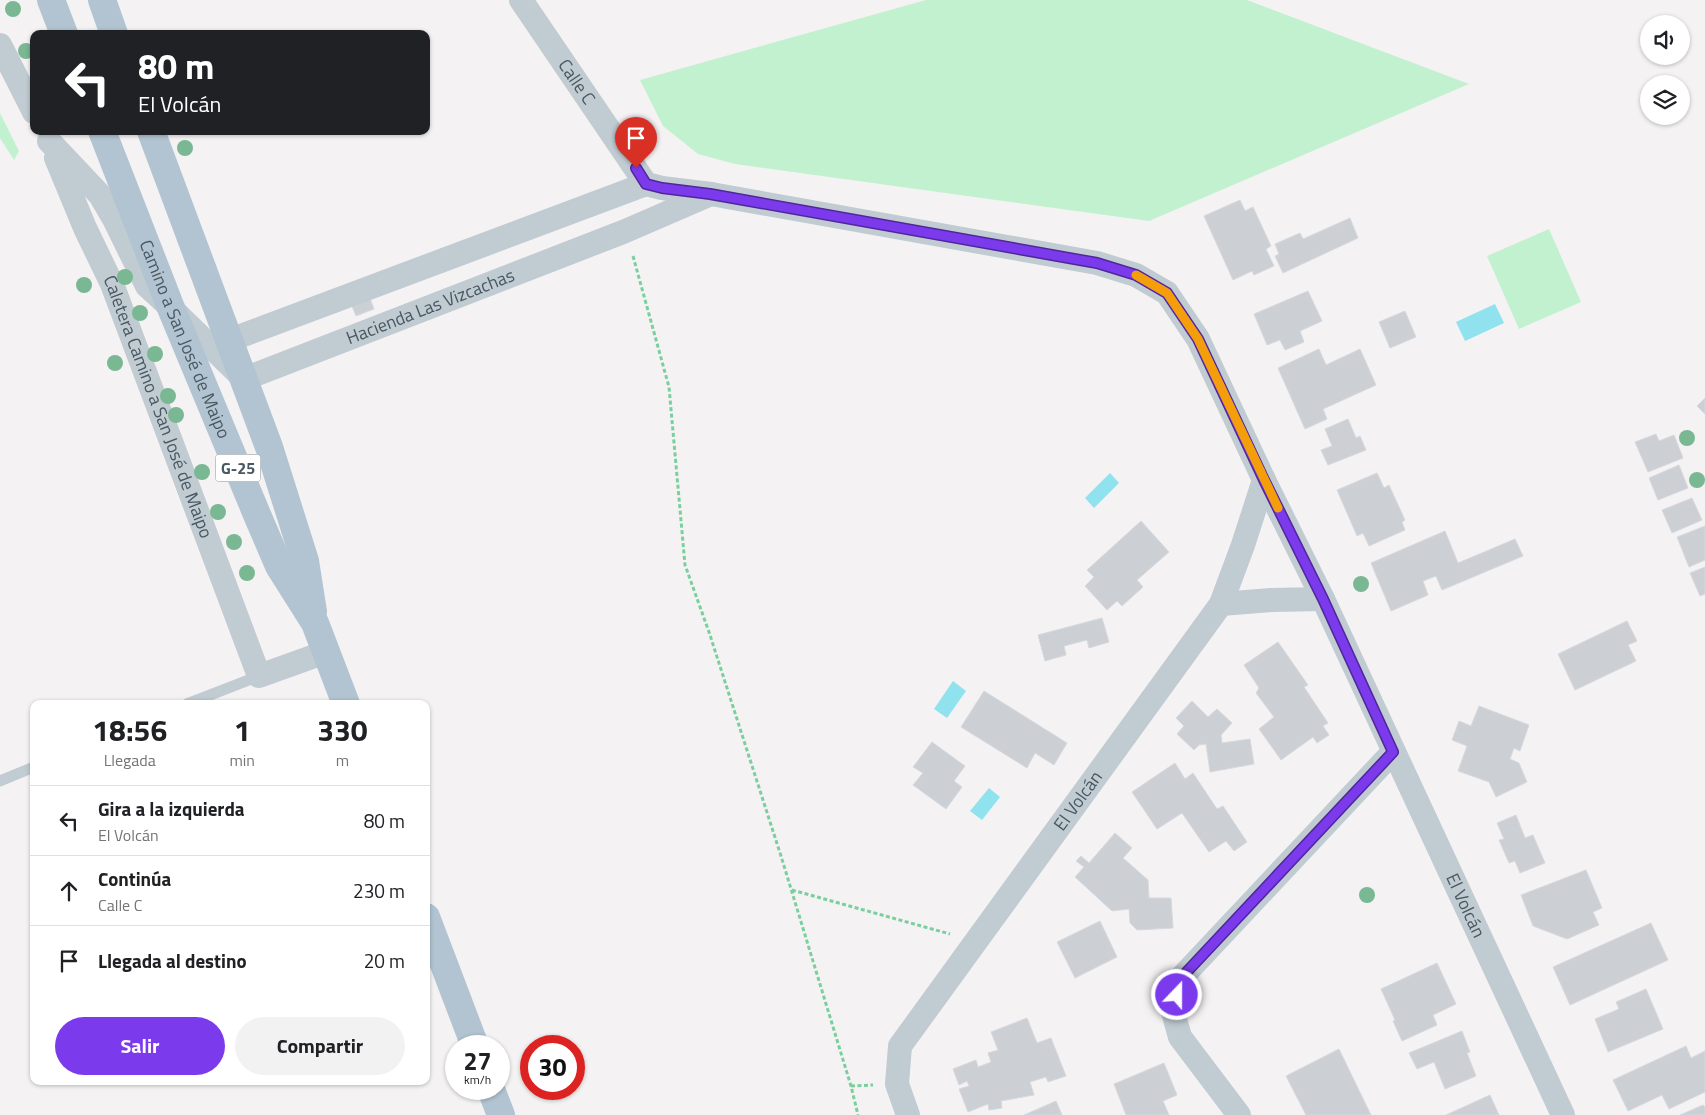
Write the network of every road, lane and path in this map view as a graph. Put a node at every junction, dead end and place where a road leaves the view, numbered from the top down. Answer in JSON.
{"nodes":[{"id":1,"x":51,"y":0,"type":"edge"},
{"id":2,"x":102,"y":0,"type":"edge"},
{"id":3,"x":521,"y":0,"type":"edge"},
{"id":4,"x":62,"y":30,"type":"edge"},
{"id":5,"x":113,"y":30,"type":"edge"},
{"id":6,"x":0,"y":45,"type":"edge"},
{"id":7,"x":30,"y":104,"type":"edge"},
{"id":8,"x":104,"y":135,"type":"edge"},
{"id":9,"x":153,"y":135,"type":"edge"},
{"id":10,"x":47,"y":136,"type":"edge"},
{"id":11,"x":646,"y":184,"type":"junction"},
{"id":12,"x":710,"y":194,"type":"junction"},
{"id":13,"x":623,"y":232,"type":"junction"},
{"id":14,"x":172,"y":308,"type":"junction"},
{"id":15,"x":230,"y":340,"type":"junction"},
{"id":16,"x":244,"y":379,"type":"junction"},
{"id":17,"x":1264,"y":480,"type":"junction"},
{"id":18,"x":1323,"y":599,"type":"junction"},
{"id":19,"x":1221,"y":604,"type":"junction"},
{"id":20,"x":315,"y":623,"type":"junction"},
{"id":21,"x":326,"y":652,"type":"junction"},
{"id":22,"x":258,"y":676,"type":"junction"},
{"id":23,"x":197,"y":700,"type":"edge"},
{"id":24,"x":344,"y":700,"type":"edge"},
{"id":25,"x":1393,"y":752,"type":"junction"},
{"id":26,"x":30,"y":770,"type":"edge"},
{"id":27,"x":0,"y":782,"type":"edge"},
{"id":28,"x":792,"y":889,"type":"junction"},
{"id":29,"x":430,"y":928,"type":"edge"},
{"id":30,"x":976,"y":941,"type":"junction"},
{"id":31,"x":471,"y":1035,"type":"edge"},
{"id":32,"x":495,"y":1100,"type":"edge"},
{"id":33,"x":501,"y":1115,"type":"edge"},
{"id":34,"x":858,"y":1115,"type":"edge"},
{"id":35,"x":908,"y":1115,"type":"edge"},
{"id":36,"x":1239,"y":1115,"type":"edge"},
{"id":37,"x":1563,"y":1115,"type":"edge"}],
"edges":[{"from":1,"to":4,"type":"main road"},
{"from":2,"to":5,"type":"main road"},
{"from":3,"to":11,"type":"street","name":"Calle C"},
{"from":6,"to":7,"type":"street"},
{"from":8,"to":14,"type":"main road","name":"Camino a San José de Maipo","number":"G-25"},
{"from":9,"to":15,"type":"main road","name":"Camino a San José de Maipo","number":"G-25"},
{"from":10,"to":14,"type":"street","name":"Caletera Camino a San José de Maipo"},
{"from":10,"to":22,"type":"street","name":"Caletera Camino a San José de Maipo"},
{"from":11,"to":12,"type":"street"},
{"from":11,"to":15,"type":"street"},
{"from":12,"to":13,"type":"street","name":"Hacienda Las Vizcachas"},
{"from":12,"to":17,"type":"street","name":"El Volcán"},
{"from":13,"to":16,"type":"street","name":"Hacienda Las Vizcachas"},
{"from":13,"to":28,"type":"path"},
{"from":14,"to":16,"type":"street"},
{"from":14,"to":20,"type":"main road","name":"Camino a San José de Maipo","number":"G-25"},
{"from":15,"to":16,"type":"main road","name":"Camino a San José de Maipo","number":"G-25"},
{"from":16,"to":20,"type":"main road","name":"Camino a San José de Maipo","number":"G-25"},
{"from":17,"to":18,"type":"street","name":"El Volcán"},
{"from":17,"to":19,"type":"street","name":"El Volcán"},
{"from":18,"to":19,"type":"street"},
{"from":18,"to":25,"type":"street","name":"El Volcán"},
{"from":19,"to":30,"type":"street","name":"El Volcán"},
{"from":20,"to":21,"type":"main road","name":"Camino a San José de Maipo","number":"G-25"},
{"from":21,"to":22,"type":"street"},
{"from":21,"to":24,"type":"main road","name":"Camino a San José de Maipo","number":"G-25"},
{"from":22,"to":23,"type":"lane"},
{"from":25,"to":36,"type":"street"},
{"from":25,"to":37,"type":"street","name":"El Volcán"},
{"from":26,"to":27,"type":"lane"},
{"from":28,"to":30,"type":"path"},
{"from":28,"to":34,"type":"path"},
{"from":29,"to":31,"type":"main road"},
{"from":30,"to":35,"type":"street","name":"El Volcán"},
{"from":32,"to":33,"type":"main road"}]}
